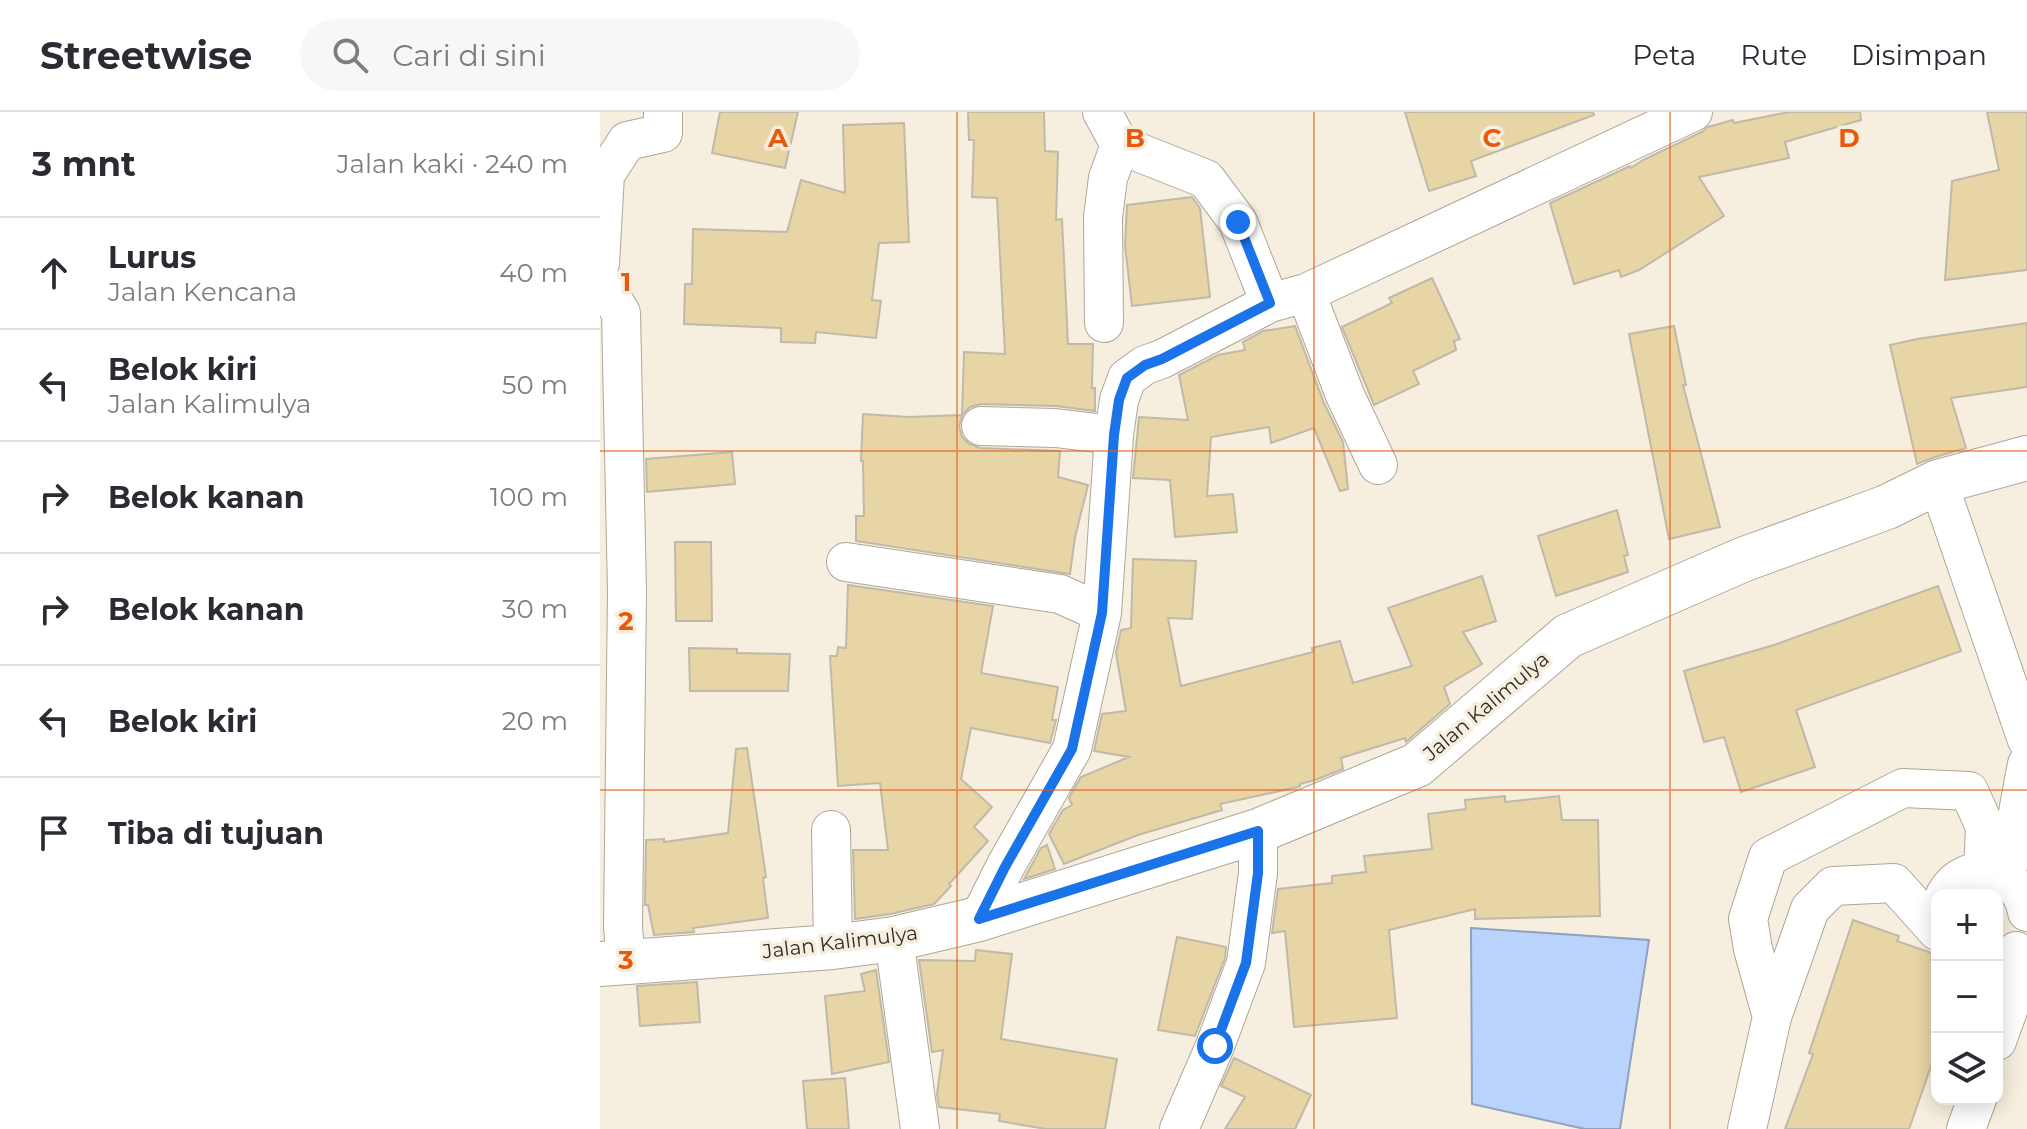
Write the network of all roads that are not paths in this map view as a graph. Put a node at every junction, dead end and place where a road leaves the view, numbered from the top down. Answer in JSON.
{"nodes":[{"id":1,"x":663,"y":112,"type":"edge"},
{"id":2,"x":1102,"y":112,"type":"edge"},
{"id":3,"x":1693,"y":112,"type":"edge"},
{"id":4,"x":1120,"y":145,"type":"junction"},
{"id":5,"x":600,"y":263,"type":"edge"},
{"id":6,"x":600,"y":279,"type":"edge"},
{"id":7,"x":1306,"y":293,"type":"junction"},
{"id":8,"x":1270,"y":303,"type":"junction"},
{"id":9,"x":1104,"y":323,"type":"dead end"},
{"id":10,"x":981,"y":426,"type":"dead end"},
{"id":11,"x":1114,"y":435,"type":"junction"},
{"id":12,"x":2027,"y":458,"type":"edge"},
{"id":13,"x":1378,"y":465,"type":"dead end"},
{"id":14,"x":1938,"y":482,"type":"junction"},
{"id":15,"x":846,"y":562,"type":"dead end"},
{"id":16,"x":614,"y":591,"type":"edge"},
{"id":17,"x":1102,"y":613,"type":"junction"},
{"id":18,"x":2027,"y":740,"type":"edge"},
{"id":19,"x":2027,"y":764,"type":"edge"},
{"id":20,"x":831,"y":830,"type":"dead end"},
{"id":21,"x":1258,"y":831,"type":"junction"},
{"id":22,"x":1994,"y":874,"type":"junction"},
{"id":23,"x":1948,"y":889,"type":"edge"},
{"id":24,"x":2027,"y":912,"type":"edge"},
{"id":25,"x":979,"y":919,"type":"junction"},
{"id":26,"x":1931,"y":924,"type":"edge"},
{"id":27,"x":894,"y":939,"type":"junction"},
{"id":28,"x":2013,"y":945,"type":"edge"},
{"id":29,"x":833,"y":947,"type":"junction"},
{"id":30,"x":613,"y":962,"type":"edge"},
{"id":31,"x":2019,"y":1002,"type":"edge"},
{"id":32,"x":1772,"y":1017,"type":"junction"},
{"id":33,"x":2002,"y":1033,"type":"edge"},
{"id":34,"x":1975,"y":1105,"type":"edge"},
{"id":35,"x":920,"y":1129,"type":"edge"},
{"id":36,"x":1179,"y":1129,"type":"edge"},
{"id":37,"x":1747,"y":1129,"type":"edge"},
{"id":38,"x":1966,"y":1129,"type":"edge"}],
"edges":[{"from":1,"to":5,"type":"street"},
{"from":2,"to":4,"type":"street"},
{"from":3,"to":7,"type":"street"},
{"from":4,"to":8,"type":"street"},
{"from":4,"to":9,"type":"street"},
{"from":6,"to":16,"type":"street"},
{"from":7,"to":8,"type":"street"},
{"from":7,"to":13,"type":"street"},
{"from":8,"to":11,"type":"street"},
{"from":10,"to":11,"type":"street"},
{"from":11,"to":17,"type":"street"},
{"from":12,"to":14,"type":"street","name":"Jalan Kalimulya"},
{"from":14,"to":18,"type":"street"},
{"from":14,"to":21,"type":"street","name":"Jalan Kalimulya"},
{"from":15,"to":17,"type":"street"},
{"from":16,"to":30,"type":"street"},
{"from":17,"to":25,"type":"street"},
{"from":19,"to":22,"type":"street"},
{"from":20,"to":29,"type":"street"},
{"from":21,"to":25,"type":"street","name":"Jalan Kalimulya"},
{"from":21,"to":36,"type":"street"},
{"from":22,"to":23,"type":"street"},
{"from":22,"to":24,"type":"street"},
{"from":22,"to":32,"type":"street"},
{"from":25,"to":27,"type":"street","name":"Jalan Kalimulya"},
{"from":26,"to":32,"type":"street"},
{"from":27,"to":29,"type":"street","name":"Jalan Kalimulya"},
{"from":27,"to":35,"type":"street"},
{"from":28,"to":31,"type":"street"},
{"from":29,"to":30,"type":"street","name":"Jalan Kalimulya"},
{"from":31,"to":33,"type":"street"},
{"from":32,"to":37,"type":"street"},
{"from":34,"to":38,"type":"street"}]}
